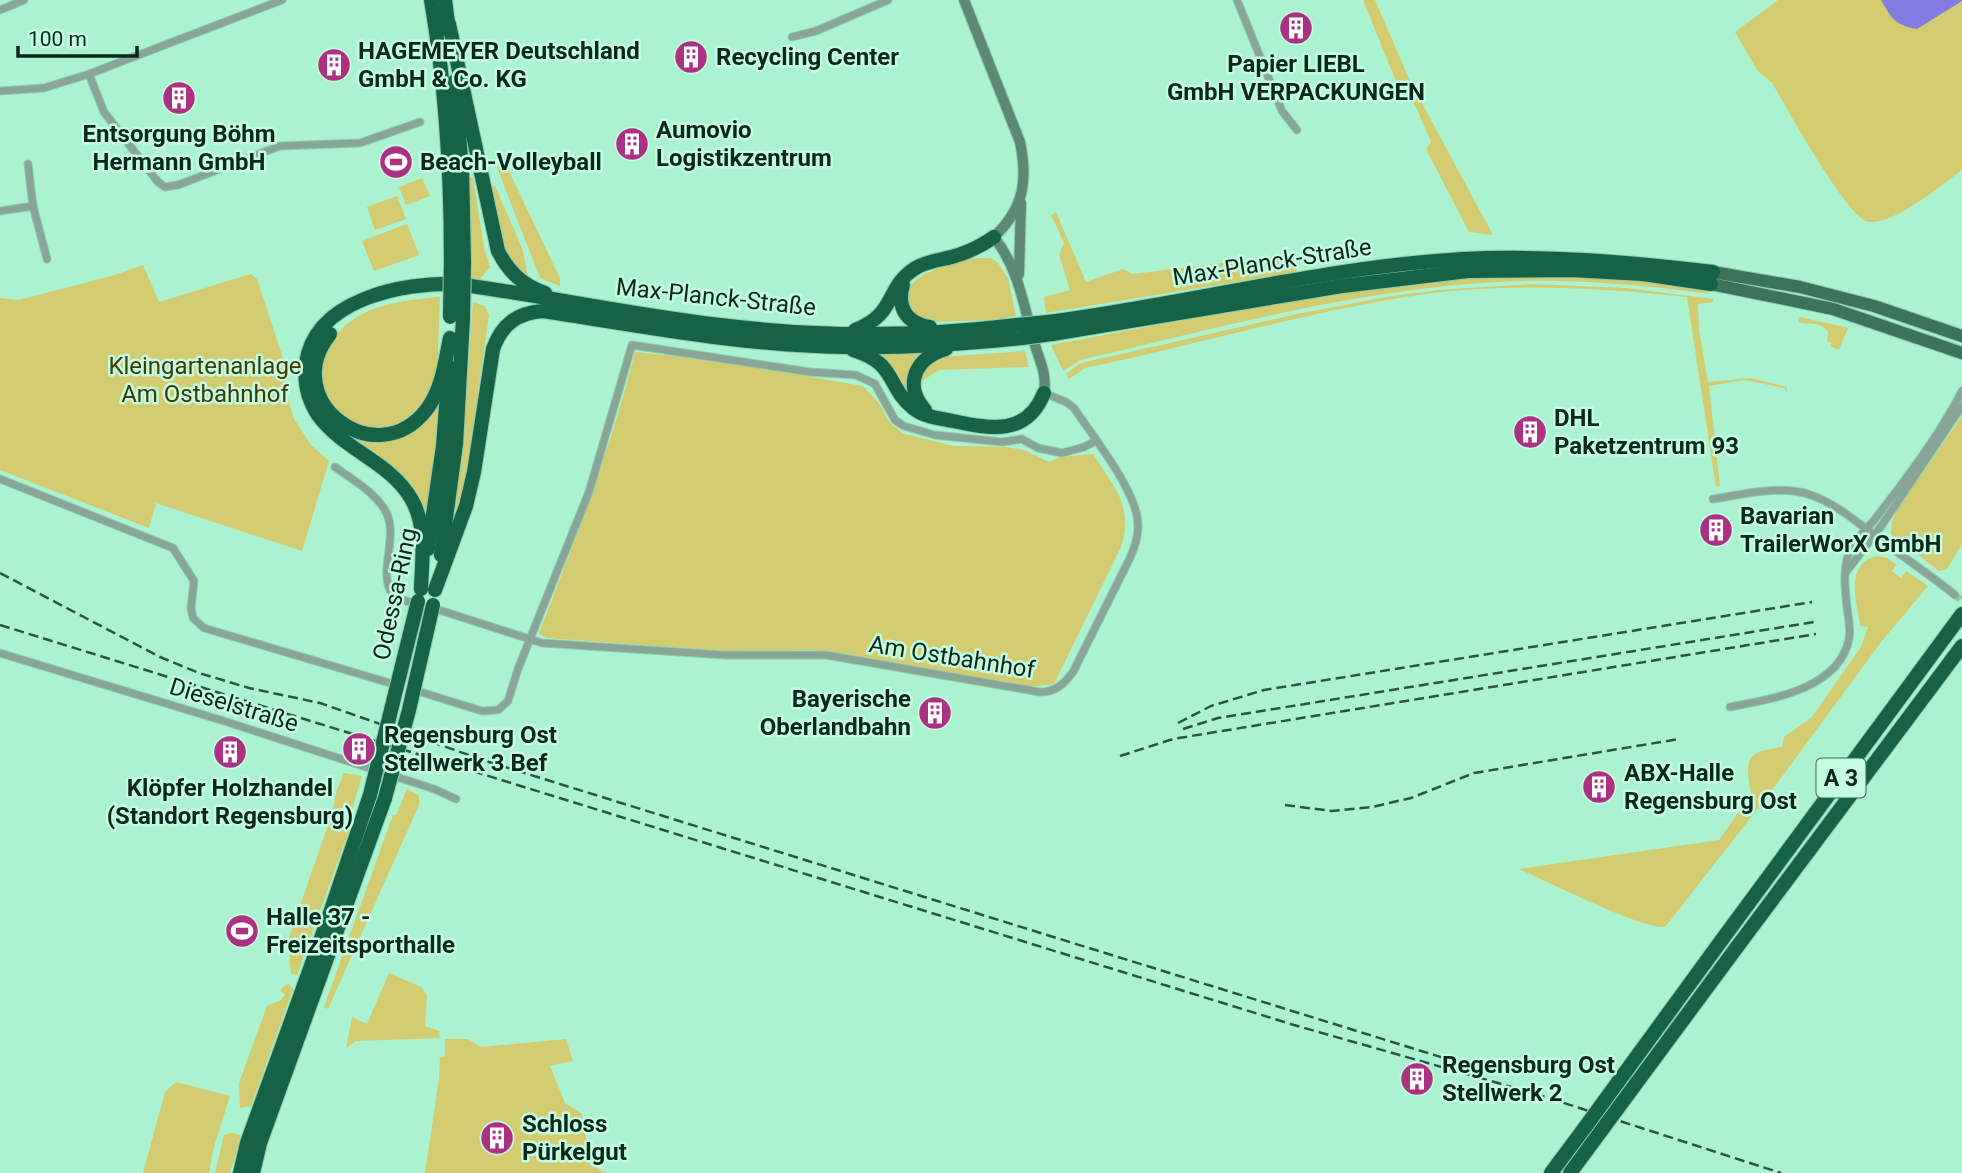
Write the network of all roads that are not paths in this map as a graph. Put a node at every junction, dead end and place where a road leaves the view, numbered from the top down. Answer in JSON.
{"nodes":[{"id":1,"x":24,"y":0,"type":"edge"},
{"id":2,"x":282,"y":0,"type":"edge"},
{"id":3,"x":431,"y":0,"type":"edge"},
{"id":4,"x":445,"y":0,"type":"edge"},
{"id":5,"x":888,"y":0,"type":"edge"},
{"id":6,"x":964,"y":0,"type":"edge"},
{"id":7,"x":1237,"y":0,"type":"edge"},
{"id":8,"x":0,"y":10,"type":"edge"},
{"id":9,"x":449,"y":24,"type":"junction"},
{"id":10,"x":792,"y":37,"type":"dead end"},
{"id":11,"x":89,"y":74,"type":"junction"},
{"id":12,"x":0,"y":92,"type":"edge"},
{"id":13,"x":420,"y":122,"type":"dead end"},
{"id":14,"x":1297,"y":130,"type":"dead end"},
{"id":15,"x":29,"y":164,"type":"dead end"},
{"id":16,"x":1021,"y":196,"type":"junction"},
{"id":17,"x":33,"y":206,"type":"junction"},
{"id":18,"x":0,"y":211,"type":"edge"},
{"id":19,"x":994,"y":237,"type":"junction"},
{"id":20,"x":47,"y":259,"type":"dead end"},
{"id":21,"x":458,"y":262,"type":"junction"},
{"id":22,"x":906,"y":276,"type":"junction"},
{"id":23,"x":1712,"y":278,"type":"junction"},
{"id":24,"x":1018,"y":280,"type":"junction"},
{"id":25,"x":583,"y":304,"type":"junction"},
{"id":26,"x":457,"y":317,"type":"junction"},
{"id":27,"x":642,"y":326,"type":"junction"},
{"id":28,"x":1962,"y":336,"type":"edge"},
{"id":29,"x":450,"y":338,"type":"junction"},
{"id":30,"x":959,"y":338,"type":"junction"},
{"id":31,"x":846,"y":340,"type":"junction"},
{"id":32,"x":1962,"y":353,"type":"edge"},
{"id":33,"x":1962,"y":391,"type":"edge"},
{"id":34,"x":1044,"y":393,"type":"junction"},
{"id":35,"x":1962,"y":406,"type":"edge"},
{"id":36,"x":935,"y":417,"type":"junction"},
{"id":37,"x":1096,"y":441,"type":"junction"},
{"id":38,"x":335,"y":467,"type":"dead end"},
{"id":39,"x":0,"y":479,"type":"edge"},
{"id":40,"x":1713,"y":499,"type":"dead end"},
{"id":41,"x":1870,"y":532,"type":"junction"},
{"id":42,"x":1955,"y":595,"type":"dead end"},
{"id":43,"x":427,"y":596,"type":"junction"},
{"id":44,"x":1962,"y":614,"type":"edge"},
{"id":45,"x":530,"y":640,"type":"junction"},
{"id":46,"x":1962,"y":646,"type":"edge"},
{"id":47,"x":0,"y":653,"type":"edge"},
{"id":48,"x":1730,"y":707,"type":"dead end"},
{"id":49,"x":377,"y":796,"type":"junction"},
{"id":50,"x":456,"y":799,"type":"dead end"},
{"id":51,"x":240,"y":1173,"type":"edge"},
{"id":52,"x":253,"y":1173,"type":"edge"},
{"id":53,"x":1551,"y":1173,"type":"edge"},
{"id":54,"x":1570,"y":1173,"type":"edge"}],
"edges":[{"from":1,"to":8,"type":"street"},
{"from":2,"to":11,"type":"street"},
{"from":3,"to":21,"type":"highway","name":"Odessa-Ring"},
{"from":4,"to":9,"type":"highway","name":"Odessa-Ring"},
{"from":5,"to":10,"type":"street"},
{"from":6,"to":16,"type":"street"},
{"from":7,"to":14,"type":"street"},
{"from":9,"to":21,"type":"highway","name":"Odessa-Ring"},
{"from":9,"to":25,"type":"highway"},
{"from":11,"to":12,"type":"street"},
{"from":11,"to":13,"type":"street"},
{"from":15,"to":17,"type":"street"},
{"from":16,"to":19,"type":"street"},
{"from":16,"to":24,"type":"street"},
{"from":17,"to":18,"type":"street"},
{"from":17,"to":20,"type":"street"},
{"from":19,"to":22,"type":"highway"},
{"from":19,"to":24,"type":"street"},
{"from":21,"to":26,"type":"highway","name":"Odessa-Ring","bridge":true},
{"from":22,"to":30,"type":"highway"},
{"from":22,"to":31,"type":"highway"},
{"from":23,"to":28,"type":"main road","name":"Max-Planck-Straße"},
{"from":23,"to":30,"type":"highway","name":"Max-Planck-Straße","bridge":true},
{"from":23,"to":32,"type":"main road","name":"Max-Planck-Straße"},
{"from":24,"to":34,"type":"street"},
{"from":25,"to":31,"type":"highway","name":"Max-Planck-Straße"},
{"from":25,"to":43,"type":"highway"},
{"from":26,"to":29,"type":"highway","name":"Odessa-Ring"},
{"from":26,"to":43,"type":"highway","name":"Odessa-Ring"},
{"from":27,"to":29,"type":"highway"},
{"from":27,"to":31,"type":"highway","name":"Max-Planck-Straße"},
{"from":27,"to":43,"type":"highway"},
{"from":29,"to":43,"type":"highway","name":"Odessa-Ring"},
{"from":30,"to":31,"type":"highway","name":"Max-Planck-Straße"},
{"from":30,"to":36,"type":"highway"},
{"from":31,"to":36,"type":"highway"},
{"from":33,"to":41,"type":"street"},
{"from":34,"to":36,"type":"highway"},
{"from":34,"to":37,"type":"street","name":"Am Ostbahnhof"},
{"from":35,"to":41,"type":"street"},
{"from":37,"to":45,"type":"street"},
{"from":37,"to":45,"type":"street","name":"Am Ostbahnhof"},
{"from":38,"to":45,"type":"street","name":"Am Ostbahnhof"},
{"from":39,"to":45,"type":"street"},
{"from":40,"to":41,"type":"street"},
{"from":41,"to":42,"type":"street"},
{"from":41,"to":48,"type":"street"},
{"from":43,"to":49,"type":"highway","name":"Odessa-Ring","bridge":true},
{"from":44,"to":53,"type":"highway","number":"A 3","bridge":true},
{"from":46,"to":54,"type":"highway","number":"A 3","bridge":true},
{"from":47,"to":50,"type":"street","name":"Dieselstraße"},
{"from":49,"to":51,"type":"highway","name":"Odessa-Ring"},
{"from":49,"to":52,"type":"highway","name":"Odessa-Ring"}]}
